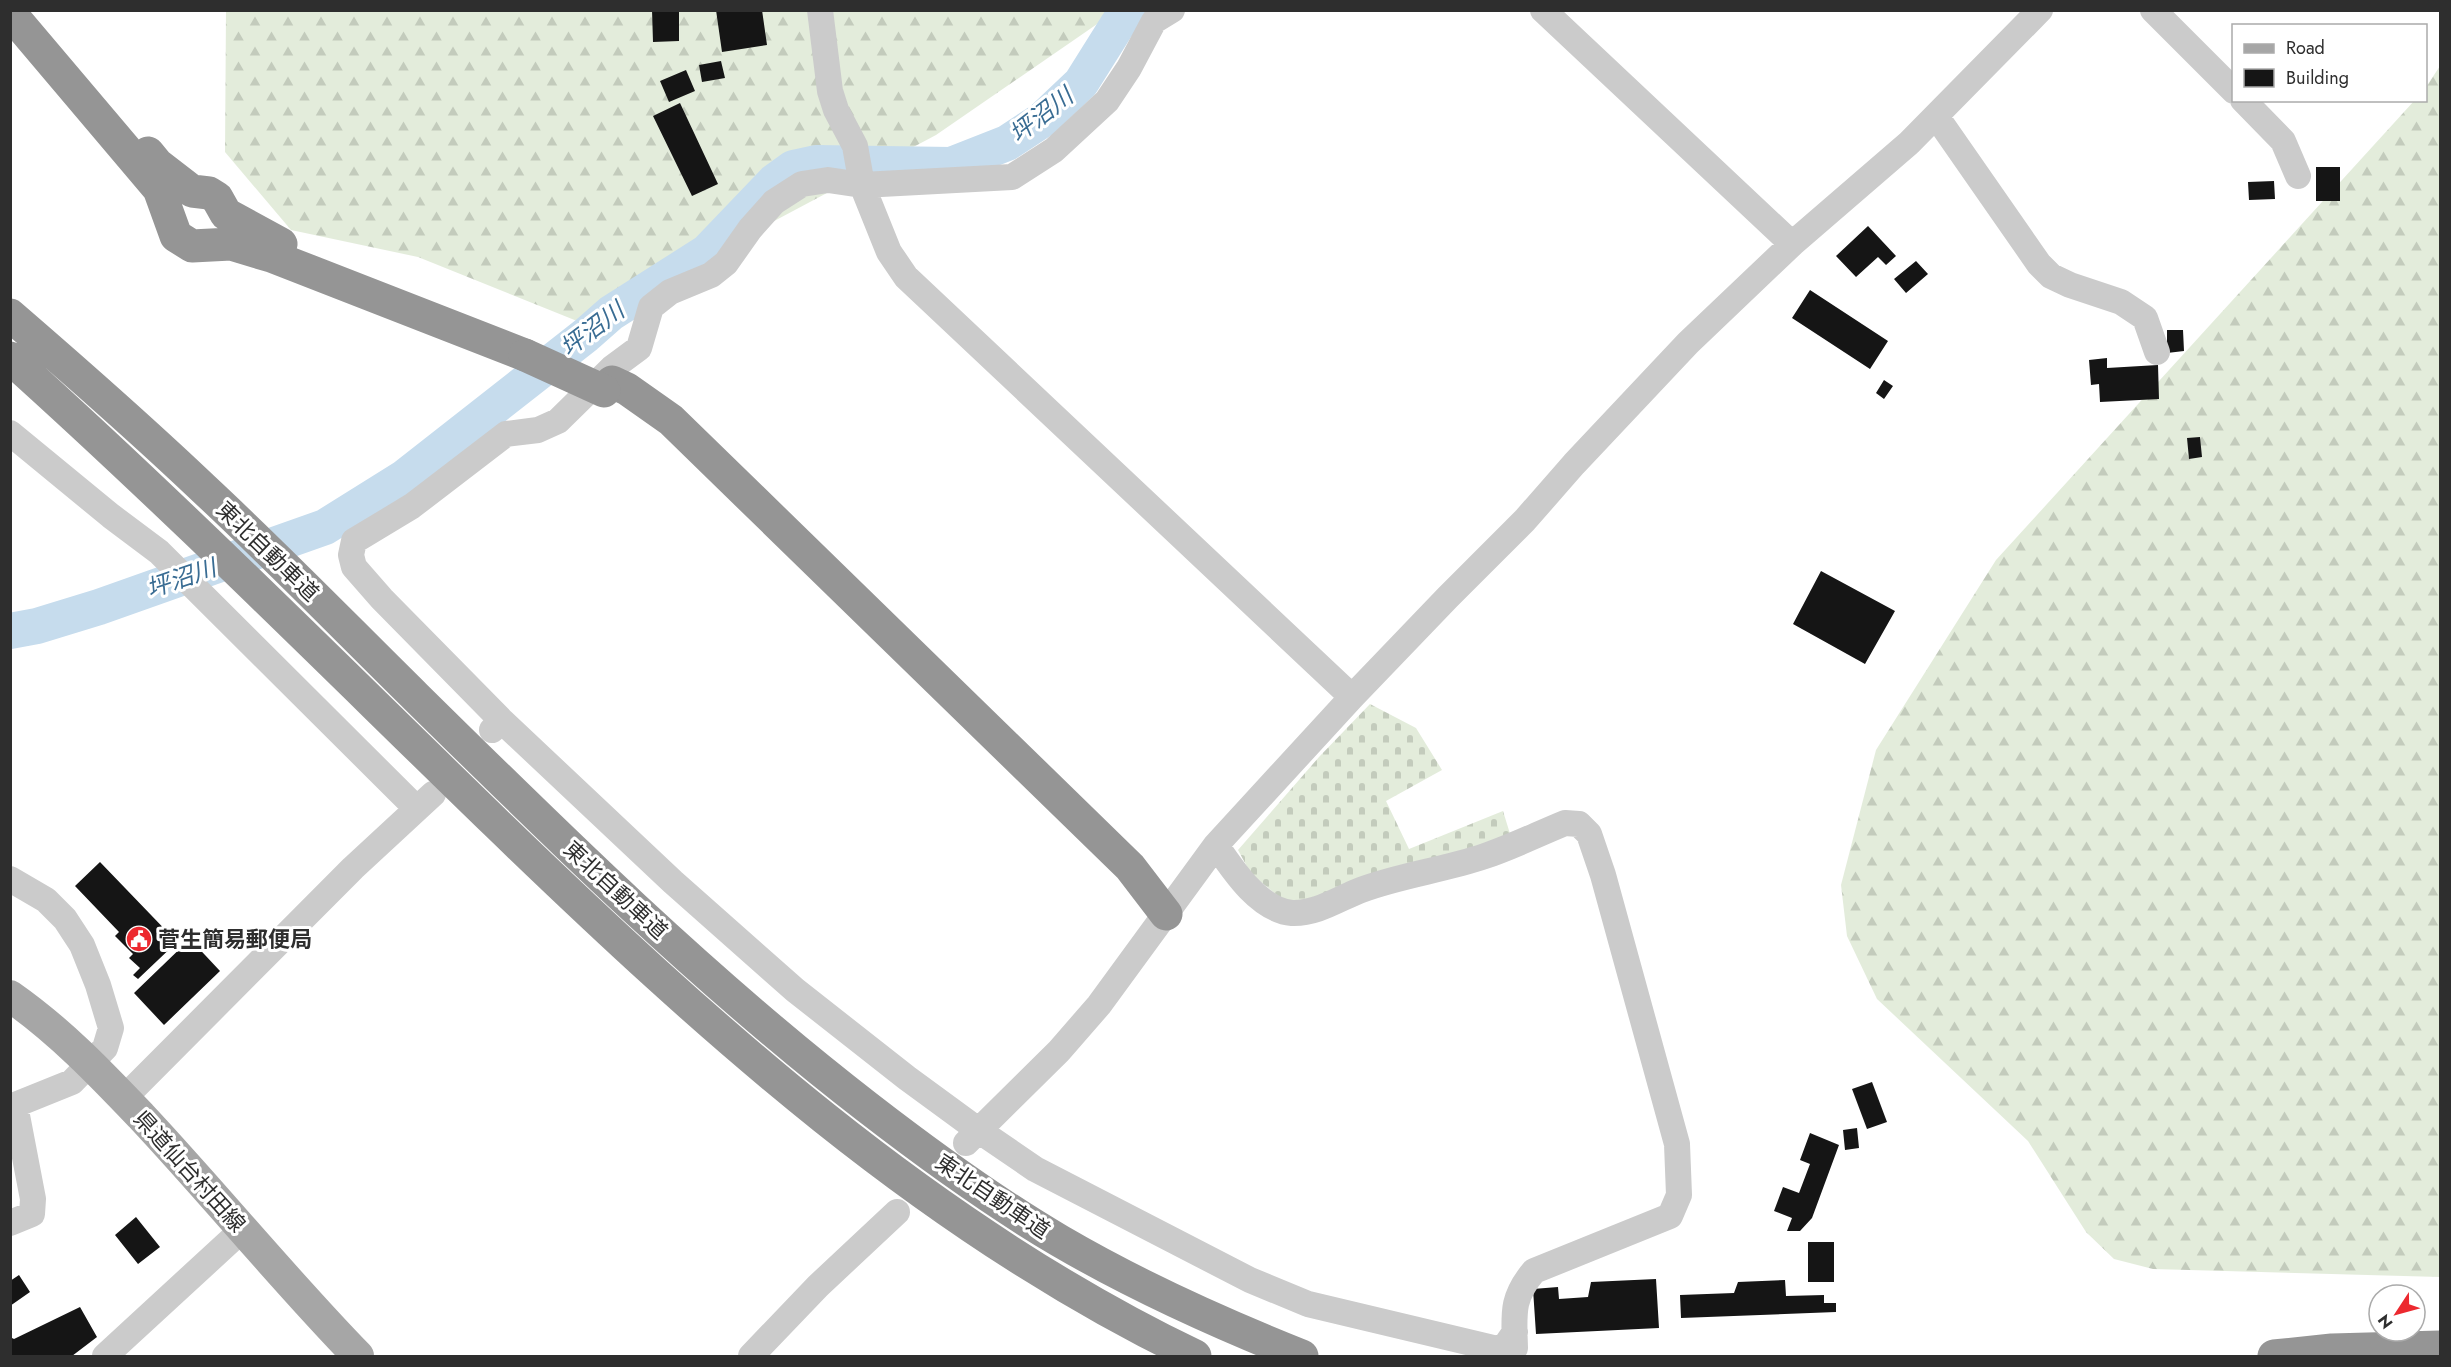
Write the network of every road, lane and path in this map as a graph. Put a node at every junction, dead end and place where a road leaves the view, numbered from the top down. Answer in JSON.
{"nodes":[{"id":1,"x":21,"y":10,"type":"edge"},
{"id":2,"x":820,"y":10,"type":"edge"},
{"id":3,"x":1172,"y":10,"type":"edge"},
{"id":4,"x":1543,"y":10,"type":"edge"},
{"id":5,"x":2040,"y":10,"type":"edge"},
{"id":6,"x":2153,"y":10,"type":"edge"},
{"id":7,"x":10,"y":13,"type":"edge"},
{"id":8,"x":2232,"y":89,"type":"edge"},
{"id":9,"x":2245,"y":102,"type":"edge"},
{"id":10,"x":1936,"y":116,"type":"junction"},
{"id":11,"x":860,"y":171,"type":"junction"},
{"id":12,"x":2298,"y":176,"type":"dead end"},
{"id":13,"x":192,"y":191,"type":"junction"},
{"id":14,"x":226,"y":214,"type":"junction"},
{"id":15,"x":170,"y":219,"type":"junction"},
{"id":16,"x":210,"y":244,"type":"junction"},
{"id":17,"x":1792,"y":244,"type":"junction"},
{"id":18,"x":10,"y":292,"type":"edge"},
{"id":19,"x":10,"y":315,"type":"edge"},
{"id":20,"x":2157,"y":351,"type":"dead end"},
{"id":21,"x":529,"y":352,"type":"junction"},
{"id":22,"x":10,"y":358,"type":"edge"},
{"id":23,"x":10,"y":377,"type":"edge"},
{"id":24,"x":10,"y":433,"type":"edge"},
{"id":25,"x":206,"y":490,"type":"junction"},
{"id":26,"x":177,"y":515,"type":"junction"},
{"id":27,"x":1352,"y":697,"type":"junction"},
{"id":28,"x":1216,"y":845,"type":"junction"},
{"id":29,"x":10,"y":879,"type":"edge"},
{"id":30,"x":1166,"y":914,"type":"junction"},
{"id":31,"x":10,"y":996,"type":"edge"},
{"id":32,"x":91,"y":1064,"type":"junction"},
{"id":33,"x":124,"y":1098,"type":"junction"},
{"id":34,"x":972,"y":1137,"type":"junction"},
{"id":35,"x":897,"y":1212,"type":"dead end"},
{"id":36,"x":10,"y":1223,"type":"edge"},
{"id":37,"x":243,"y":1229,"type":"junction"},
{"id":38,"x":1515,"y":1344,"type":"edge"},
{"id":39,"x":2440,"y":1347,"type":"edge"},
{"id":40,"x":118,"y":1351,"type":"edge"},
{"id":41,"x":358,"y":1356,"type":"edge"},
{"id":42,"x":751,"y":1356,"type":"edge"},
{"id":43,"x":1195,"y":1356,"type":"edge"},
{"id":44,"x":1302,"y":1356,"type":"edge"},
{"id":45,"x":2274,"y":1356,"type":"edge"}],
"edges":[{"from":1,"to":13,"type":"highway"},
{"from":2,"to":11,"type":"street"},
{"from":3,"to":11,"type":"street"},
{"from":4,"to":17,"type":"street"},
{"from":5,"to":10,"type":"street"},
{"from":6,"to":8,"type":"street"},
{"from":7,"to":15,"type":"highway"},
{"from":9,"to":12,"type":"street"},
{"from":10,"to":17,"type":"street"},
{"from":10,"to":20,"type":"street"},
{"from":11,"to":27,"type":"street"},
{"from":11,"to":34,"type":"street"},
{"from":13,"to":14,"type":"highway"},
{"from":13,"to":15,"type":"street"},
{"from":14,"to":16,"type":"street"},
{"from":14,"to":21,"type":"highway"},
{"from":15,"to":16,"type":"highway"},
{"from":16,"to":21,"type":"highway"},
{"from":17,"to":27,"type":"street"},
{"from":18,"to":25,"type":"highway"},
{"from":19,"to":25,"type":"highway","name":"東北自動車道"},
{"from":21,"to":30,"type":"highway","bridge":true},
{"from":22,"to":26,"type":"highway","name":"東北自動車道"},
{"from":23,"to":26,"type":"highway"},
{"from":24,"to":33,"type":"street"},
{"from":25,"to":44,"type":"highway","name":"東北自動車道"},
{"from":26,"to":43,"type":"highway","name":"東北自動車道"},
{"from":27,"to":28,"type":"street"},
{"from":28,"to":30,"type":"street"},
{"from":28,"to":38,"type":"street"},
{"from":29,"to":32,"type":"street"},
{"from":30,"to":34,"type":"street"},
{"from":31,"to":32,"type":"main road","name":"県道仙台村田線"},
{"from":32,"to":33,"type":"main road","name":"県道仙台村田線"},
{"from":32,"to":36,"type":"street"},
{"from":33,"to":37,"type":"main road","name":"県道仙台村田線"},
{"from":34,"to":38,"type":"street"},
{"from":35,"to":42,"type":"street"},
{"from":37,"to":40,"type":"street"},
{"from":37,"to":41,"type":"main road","name":"県道仙台村田線"},
{"from":39,"to":45,"type":"highway"}]}
